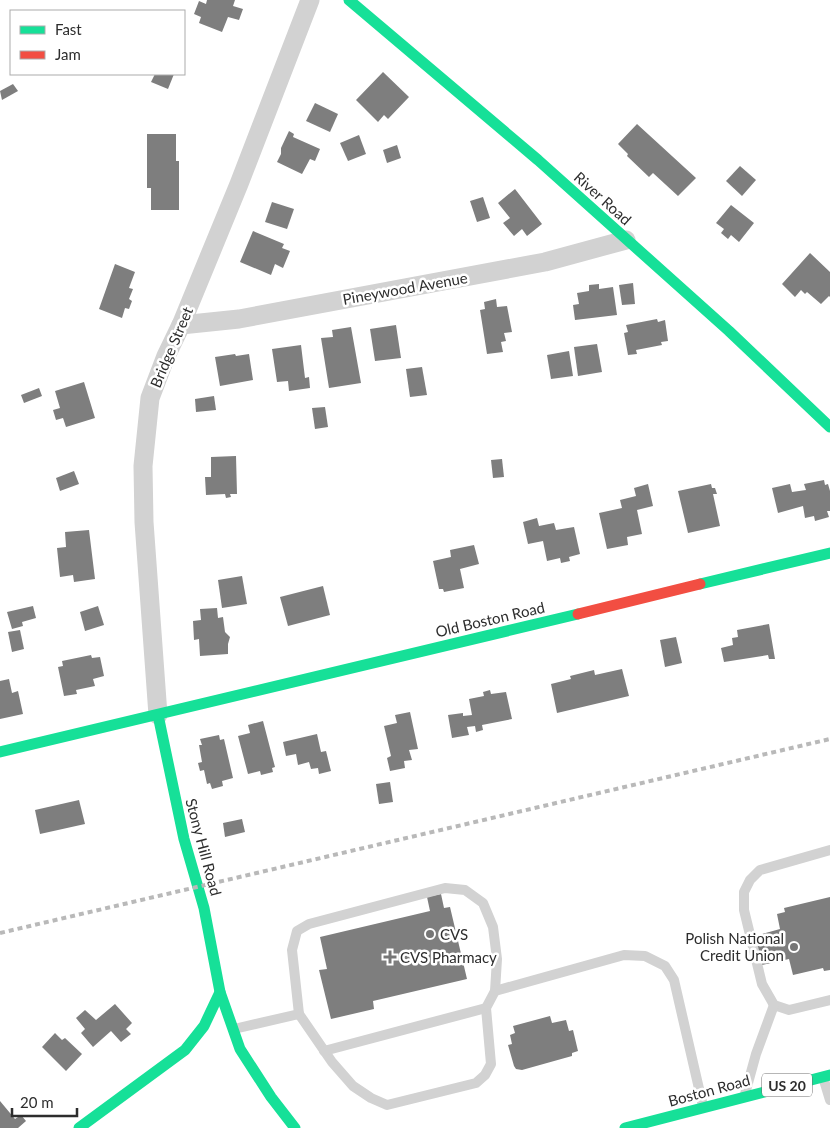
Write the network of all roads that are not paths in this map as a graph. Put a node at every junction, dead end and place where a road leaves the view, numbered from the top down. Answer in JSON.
{"nodes":[{"id":1,"x":310,"y":0,"type":"edge"},
{"id":2,"x":349,"y":0,"type":"edge"},
{"id":3,"x":626,"y":240,"type":"junction"},
{"id":4,"x":181,"y":325,"type":"junction"},
{"id":5,"x":830,"y":427,"type":"edge"},
{"id":6,"x":830,"y":553,"type":"edge"},
{"id":7,"x":158,"y":715,"type":"junction"},
{"id":8,"x":0,"y":752,"type":"edge"},
{"id":9,"x":830,"y":850,"type":"edge"},
{"id":10,"x":495,"y":990,"type":"junction"},
{"id":11,"x":220,"y":992,"type":"junction"},
{"id":12,"x":830,"y":1000,"type":"edge"},
{"id":13,"x":774,"y":1005,"type":"junction"},
{"id":14,"x":486,"y":1008,"type":"junction"},
{"id":15,"x":298,"y":1014,"type":"junction"},
{"id":16,"x":233,"y":1029,"type":"junction"},
{"id":17,"x":324,"y":1052,"type":"junction"},
{"id":18,"x":826,"y":1075,"type":"edge"},
{"id":19,"x":744,"y":1096,"type":"junction"},
{"id":20,"x":830,"y":1100,"type":"edge"},
{"id":21,"x":704,"y":1107,"type":"junction"},
{"id":22,"x":79,"y":1128,"type":"edge"},
{"id":23,"x":295,"y":1128,"type":"edge"},
{"id":24,"x":629,"y":1128,"type":"edge"}],
"edges":[{"from":1,"to":4,"type":"street","name":"Bridge Street"},
{"from":2,"to":3,"type":"street","name":"River Road"},
{"from":3,"to":4,"type":"street","name":"Pineywood Avenue"},
{"from":3,"to":5,"type":"street","name":"River Road"},
{"from":4,"to":7,"type":"street","name":"Bridge Street"},
{"from":6,"to":7,"type":"street","name":"Old Boston Road"},
{"from":7,"to":8,"type":"street"},
{"from":7,"to":11,"type":"street","name":"Stony Hill Road"},
{"from":9,"to":13,"type":"lane"},
{"from":10,"to":14,"type":"lane"},
{"from":10,"to":15,"type":"lane"},
{"from":10,"to":21,"type":"lane"},
{"from":11,"to":16,"type":"street","name":"Stony Hill Road"},
{"from":11,"to":22,"type":"street"},
{"from":12,"to":13,"type":"lane"},
{"from":13,"to":19,"type":"lane"},
{"from":14,"to":17,"type":"lane"},
{"from":14,"to":17,"type":"lane"},
{"from":15,"to":16,"type":"lane"},
{"from":15,"to":17,"type":"lane"},
{"from":16,"to":23,"type":"street","name":"Stony Hill Road"},
{"from":18,"to":19,"type":"street","name":"Boston Road","number":"US 20"},
{"from":18,"to":20,"type":"lane"},
{"from":19,"to":21,"type":"street","name":"Boston Road","number":"US 20"},
{"from":21,"to":24,"type":"street","name":"Boston Road","number":"US 20"}]}
